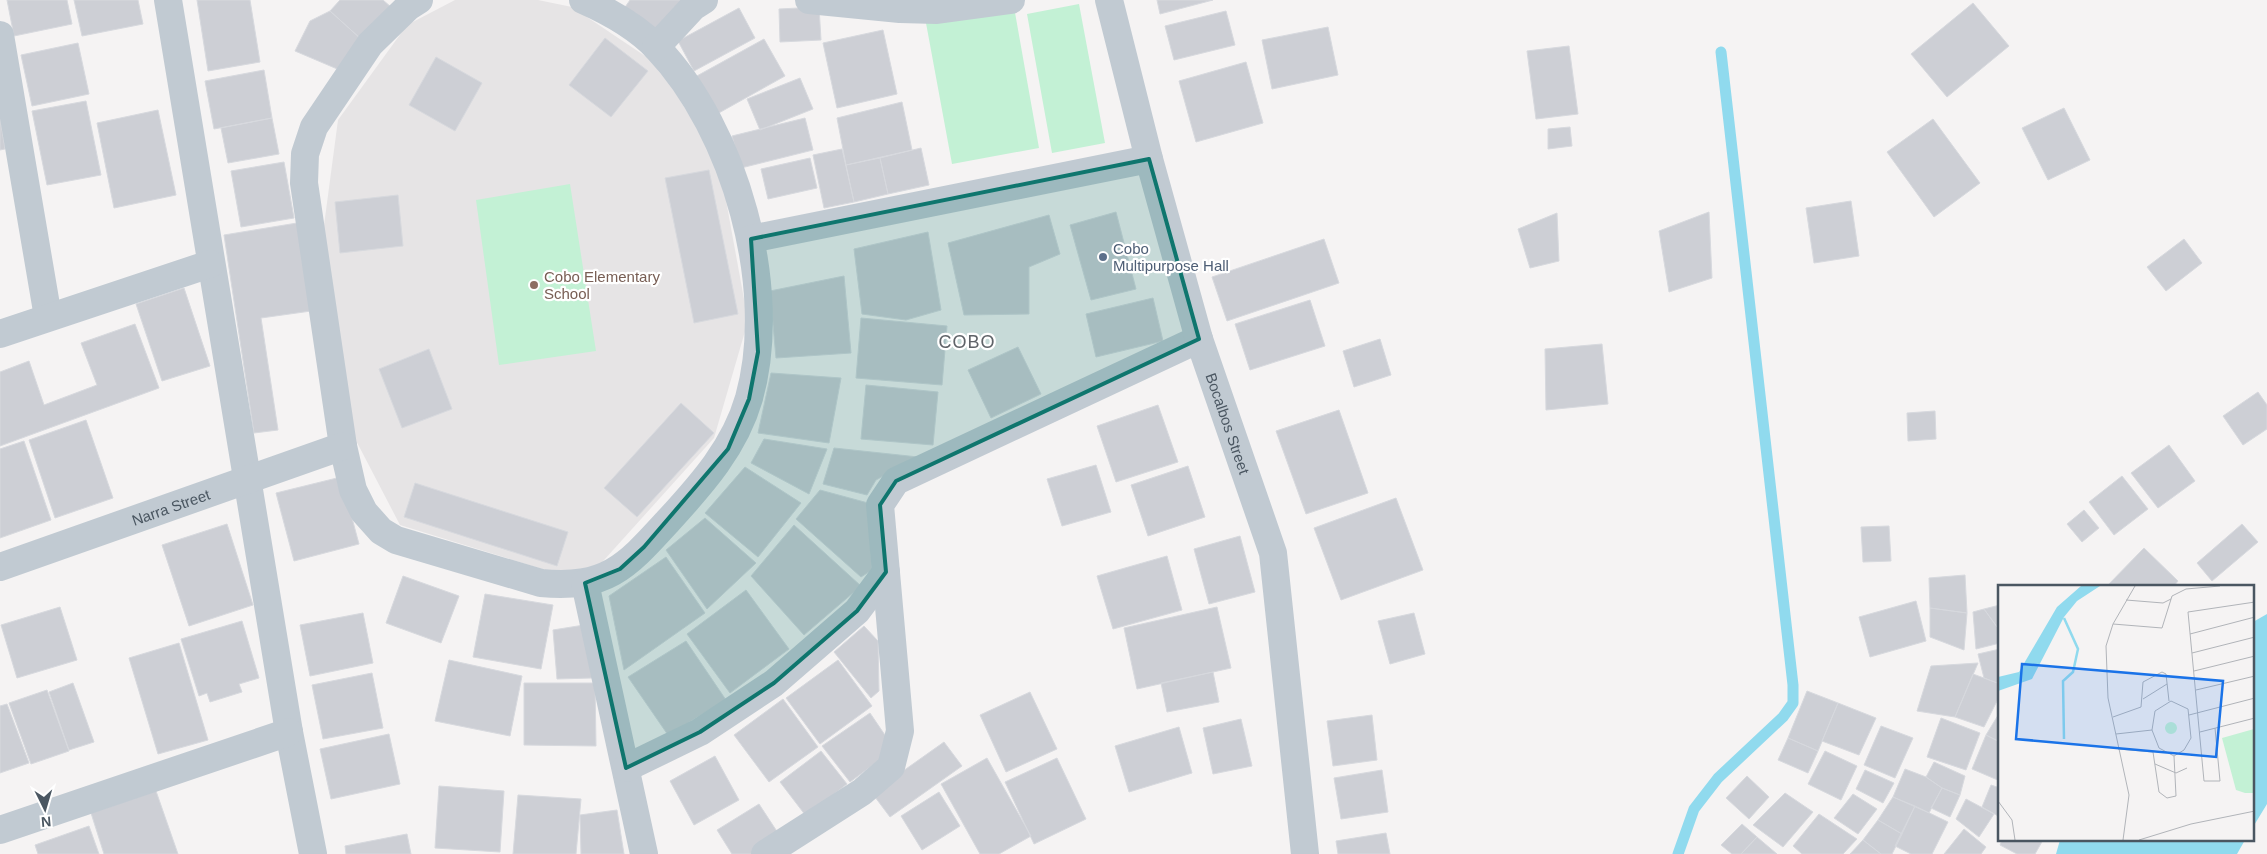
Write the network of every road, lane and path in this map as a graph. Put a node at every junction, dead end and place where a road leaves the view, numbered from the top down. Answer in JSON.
{"nodes":[{"id":1,"x":168,"y":0,"type":"edge"},
{"id":2,"x":419,"y":0,"type":"edge"},
{"id":3,"x":584,"y":0,"type":"edge"},
{"id":4,"x":704,"y":0,"type":"edge"},
{"id":5,"x":809,"y":0,"type":"edge"},
{"id":6,"x":1011,"y":0,"type":"edge"},
{"id":7,"x":1109,"y":0,"type":"edge"},
{"id":8,"x":0,"y":35,"type":"edge"},
{"id":9,"x":656,"y":47,"type":"junction"},
{"id":10,"x":1149,"y":159,"type":"junction"},
{"id":11,"x":751,"y":239,"type":"junction"},
{"id":12,"x":210,"y":264,"type":"junction"},
{"id":13,"x":48,"y":317,"type":"junction"},
{"id":14,"x":0,"y":334,"type":"edge"},
{"id":15,"x":1199,"y":339,"type":"junction"},
{"id":16,"x":342,"y":446,"type":"junction"},
{"id":17,"x":246,"y":480,"type":"junction"},
{"id":18,"x":0,"y":567,"type":"edge"},
{"id":19,"x":886,"y":572,"type":"junction"},
{"id":20,"x":585,"y":583,"type":"junction"},
{"id":21,"x":288,"y":732,"type":"junction"},
{"id":22,"x":626,"y":768,"type":"junction"},
{"id":23,"x":0,"y":830,"type":"edge"},
{"id":24,"x":313,"y":854,"type":"edge"},
{"id":25,"x":644,"y":854,"type":"edge"},
{"id":26,"x":765,"y":854,"type":"edge"},
{"id":27,"x":1305,"y":854,"type":"edge"}],
"edges":[{"from":1,"to":12,"type":"street"},
{"from":2,"to":16,"type":"street"},
{"from":3,"to":9,"type":"street"},
{"from":4,"to":9,"type":"street"},
{"from":5,"to":6,"type":"street"},
{"from":7,"to":10,"type":"street","name":"Bocalbos Street"},
{"from":8,"to":13,"type":"street"},
{"from":9,"to":11,"type":"street"},
{"from":10,"to":11,"type":"street"},
{"from":10,"to":15,"type":"street","name":"Bocalbos Street"},
{"from":11,"to":20,"type":"street"},
{"from":12,"to":13,"type":"street"},
{"from":12,"to":17,"type":"street"},
{"from":13,"to":14,"type":"street"},
{"from":15,"to":19,"type":"street"},
{"from":15,"to":27,"type":"street","name":"Bocalbos Street"},
{"from":16,"to":17,"type":"street","name":"Narra Street"},
{"from":16,"to":20,"type":"street"},
{"from":17,"to":18,"type":"street","name":"Narra Street"},
{"from":17,"to":21,"type":"street"},
{"from":19,"to":22,"type":"street"},
{"from":19,"to":26,"type":"street"},
{"from":20,"to":22,"type":"street"},
{"from":21,"to":23,"type":"street"},
{"from":21,"to":24,"type":"street"},
{"from":22,"to":25,"type":"street"}]}
